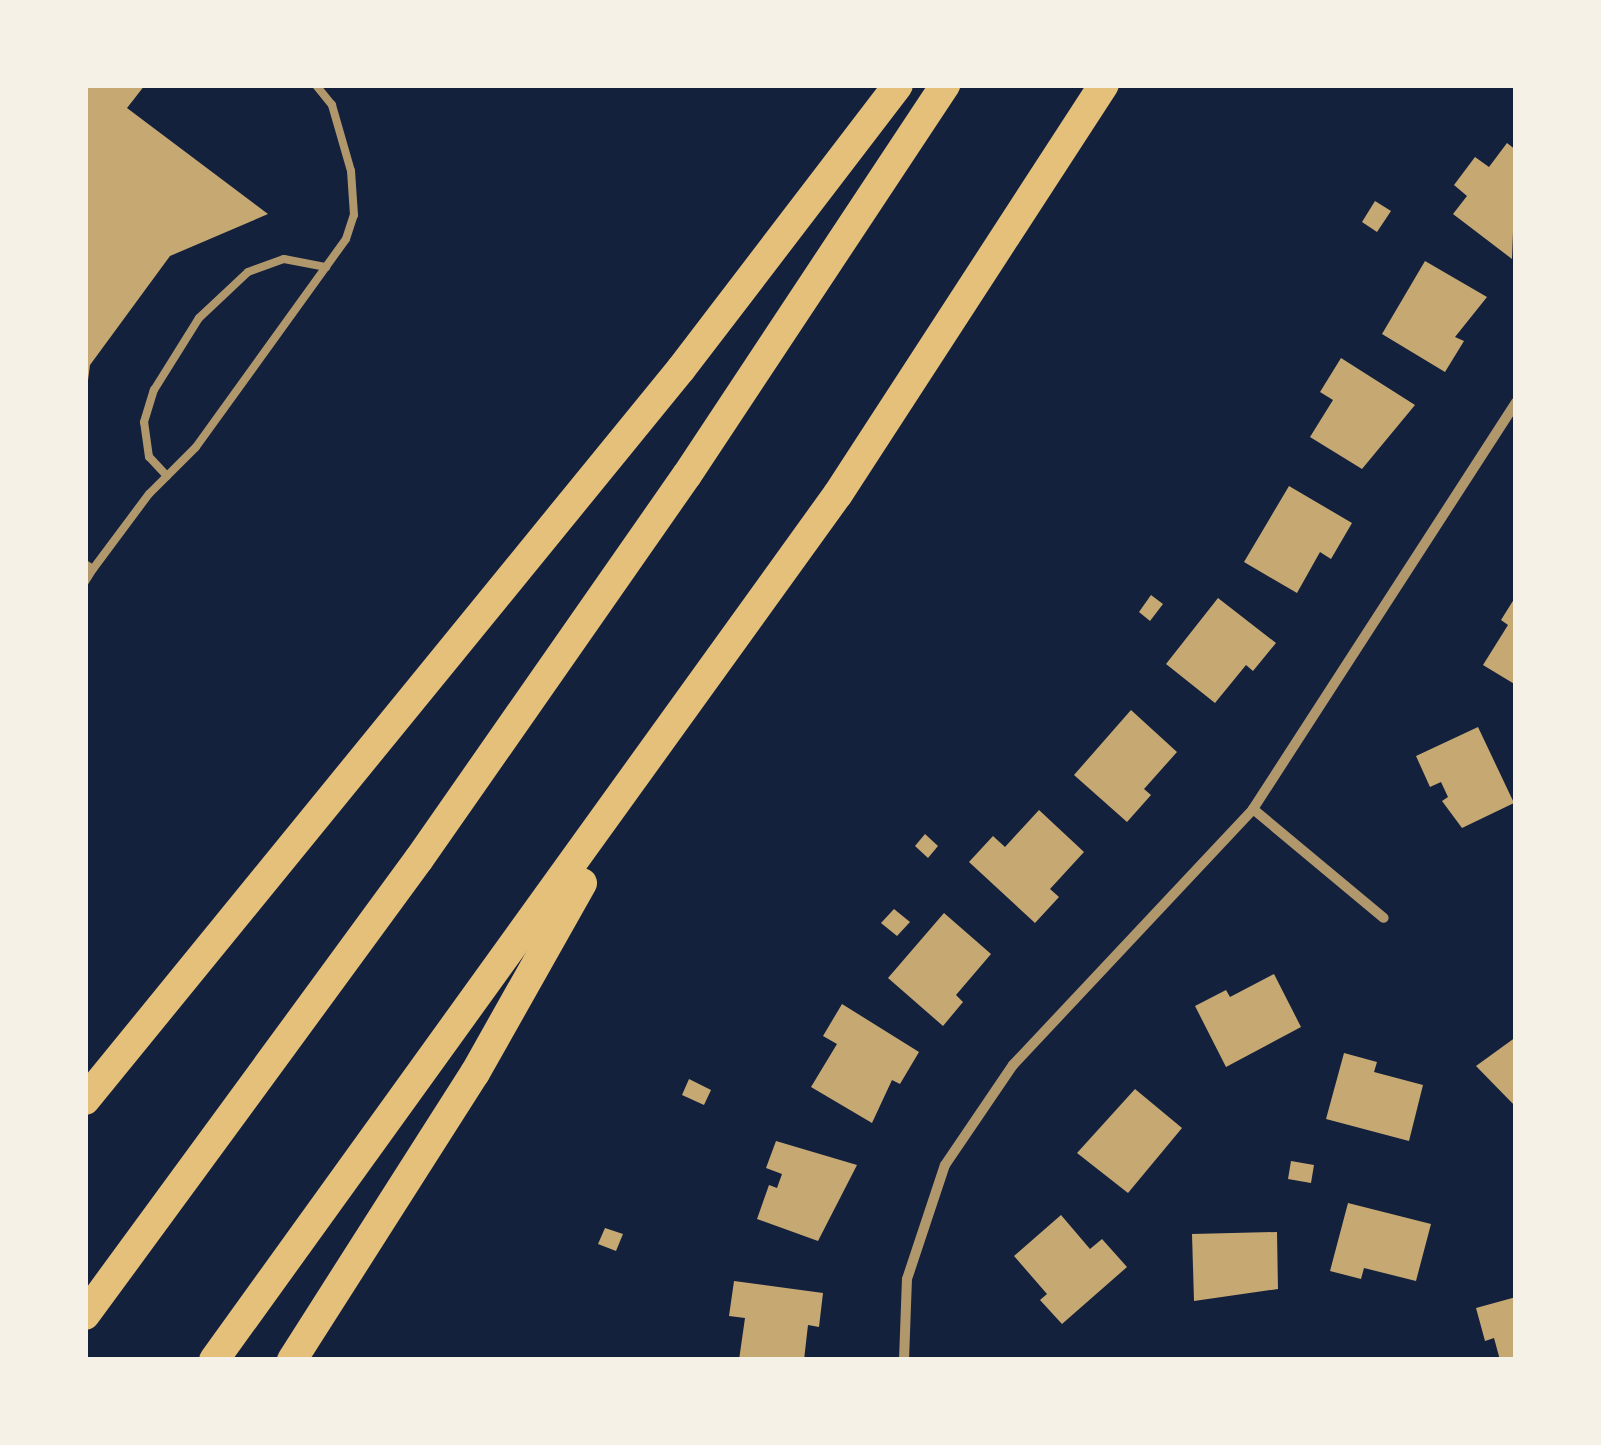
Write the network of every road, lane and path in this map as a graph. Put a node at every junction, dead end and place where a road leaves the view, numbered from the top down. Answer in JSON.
{"nodes":[{"id":1,"x":316,"y":85,"type":"edge"},
{"id":2,"x":898,"y":85,"type":"edge"},
{"id":3,"x":945,"y":85,"type":"edge"},
{"id":4,"x":1104,"y":85,"type":"edge"},
{"id":5,"x":326,"y":267,"type":"junction"},
{"id":6,"x":1516,"y":402,"type":"edge"},
{"id":7,"x":167,"y":476,"type":"junction"},
{"id":8,"x":89,"y":567,"type":"edge"},
{"id":9,"x":85,"y":582,"type":"edge"},
{"id":10,"x":659,"y":745,"type":"junction"},
{"id":11,"x":1253,"y":809,"type":"junction"},
{"id":12,"x":1384,"y":918,"type":"dead end"},
{"id":13,"x":85,"y":1100,"type":"edge"},
{"id":14,"x":85,"y":1315,"type":"edge"},
{"id":15,"x":214,"y":1360,"type":"edge"},
{"id":16,"x":292,"y":1360,"type":"edge"},
{"id":17,"x":904,"y":1360,"type":"edge"}],
"edges":[{"from":1,"to":5,"type":"lane"},
{"from":2,"to":13,"type":"highway"},
{"from":3,"to":14,"type":"highway"},
{"from":4,"to":10,"type":"highway"},
{"from":5,"to":7,"type":"lane"},
{"from":5,"to":7,"type":"lane"},
{"from":6,"to":11,"type":"street"},
{"from":7,"to":8,"type":"lane"},
{"from":8,"to":9,"type":"lane"},
{"from":10,"to":15,"type":"highway"},
{"from":10,"to":16,"type":"highway"},
{"from":11,"to":12,"type":"street"},
{"from":11,"to":17,"type":"street"}]}
